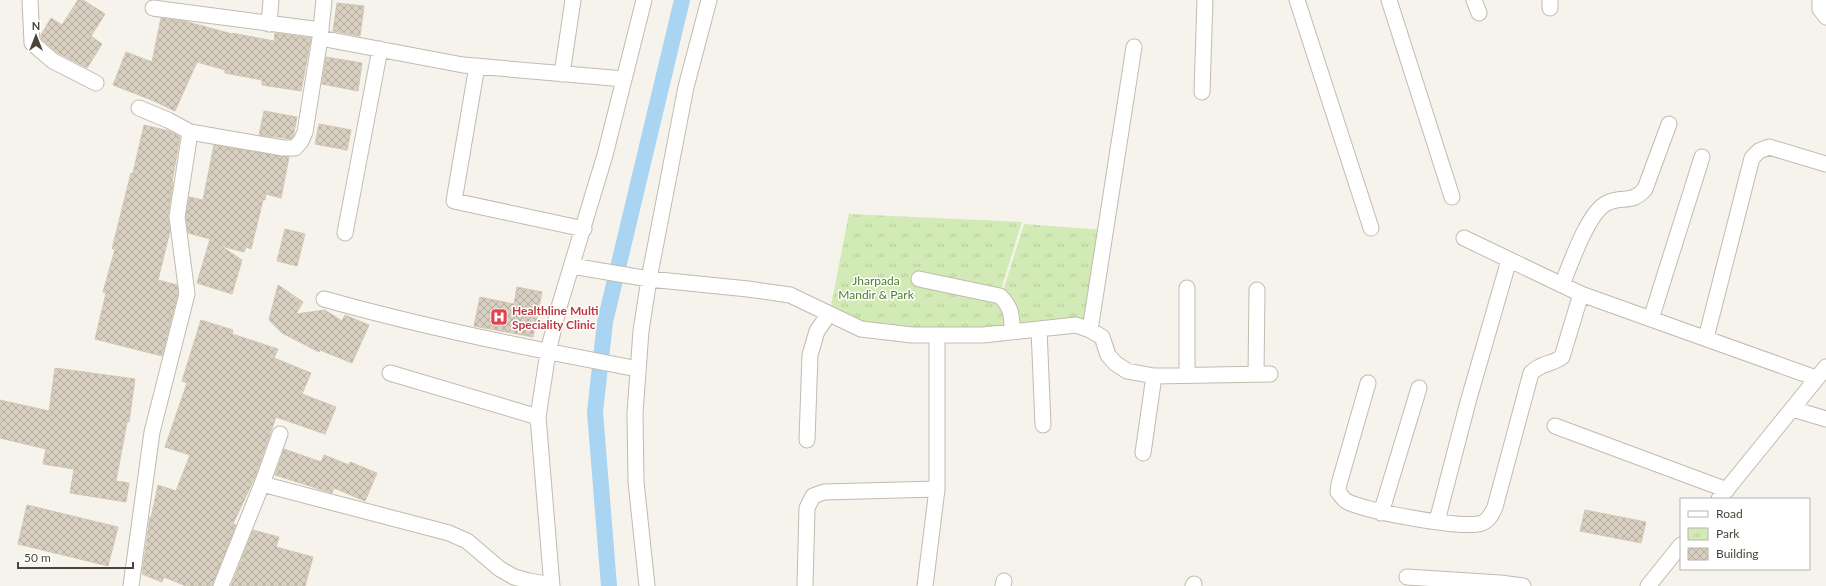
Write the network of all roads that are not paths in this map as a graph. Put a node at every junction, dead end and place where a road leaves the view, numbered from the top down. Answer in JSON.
{"nodes":[{"id":1,"x":30,"y":0,"type":"edge"},
{"id":2,"x":271,"y":0,"type":"edge"},
{"id":3,"x":324,"y":0,"type":"edge"},
{"id":4,"x":573,"y":0,"type":"edge"},
{"id":5,"x":644,"y":0,"type":"edge"},
{"id":6,"x":709,"y":0,"type":"edge"},
{"id":7,"x":1205,"y":0,"type":"edge"},
{"id":8,"x":1297,"y":0,"type":"edge"},
{"id":9,"x":1389,"y":0,"type":"edge"},
{"id":10,"x":1820,"y":0,"type":"edge"},
{"id":11,"x":153,"y":8,"type":"dead end"},
{"id":12,"x":1826,"y":17,"type":"edge"},
{"id":13,"x":270,"y":24,"type":"junction"},
{"id":14,"x":321,"y":34,"type":"junction"},
{"id":15,"x":1134,"y":47,"type":"dead end"},
{"id":16,"x":380,"y":49,"type":"junction"},
{"id":17,"x":477,"y":66,"type":"junction"},
{"id":18,"x":562,"y":74,"type":"junction"},
{"id":19,"x":624,"y":79,"type":"junction"},
{"id":20,"x":96,"y":83,"type":"dead end"},
{"id":21,"x":1202,"y":92,"type":"dead end"},
{"id":22,"x":139,"y":108,"type":"dead end"},
{"id":23,"x":1669,"y":124,"type":"dead end"},
{"id":24,"x":190,"y":132,"type":"junction"},
{"id":25,"x":1702,"y":157,"type":"dead end"},
{"id":26,"x":1826,"y":164,"type":"edge"},
{"id":27,"x":1452,"y":197,"type":"dead end"},
{"id":28,"x":1370,"y":228,"type":"dead end"},
{"id":29,"x":584,"y":229,"type":"junction"},
{"id":30,"x":345,"y":233,"type":"dead end"},
{"id":31,"x":1464,"y":238,"type":"dead end"},
{"id":32,"x":1509,"y":260,"type":"junction"},
{"id":33,"x":572,"y":266,"type":"junction"},
{"id":34,"x":649,"y":279,"type":"junction"},
{"id":35,"x":919,"y":279,"type":"dead end"},
{"id":36,"x":1562,"y":285,"type":"junction"},
{"id":37,"x":1187,"y":288,"type":"dead end"},
{"id":38,"x":1257,"y":290,"type":"dead end"},
{"id":39,"x":1581,"y":294,"type":"junction"},
{"id":40,"x":324,"y":299,"type":"dead end"},
{"id":41,"x":829,"y":314,"type":"junction"},
{"id":42,"x":1651,"y":319,"type":"junction"},
{"id":43,"x":1039,"y":329,"type":"junction"},
{"id":44,"x":1090,"y":330,"type":"junction"},
{"id":45,"x":1012,"y":332,"type":"junction"},
{"id":46,"x":937,"y":335,"type":"junction"},
{"id":47,"x":1706,"y":338,"type":"junction"},
{"id":48,"x":548,"y":352,"type":"junction"},
{"id":49,"x":1826,"y":367,"type":"edge"},
{"id":50,"x":638,"y":369,"type":"junction"},
{"id":51,"x":390,"y":373,"type":"dead end"},
{"id":52,"x":1187,"y":375,"type":"junction"},
{"id":53,"x":1154,"y":376,"type":"junction"},
{"id":54,"x":1816,"y":378,"type":"junction"},
{"id":55,"x":1368,"y":383,"type":"dead end"},
{"id":56,"x":1419,"y":388,"type":"dead end"},
{"id":57,"x":1793,"y":409,"type":"junction"},
{"id":58,"x":538,"y":417,"type":"junction"},
{"id":59,"x":1826,"y":419,"type":"edge"},
{"id":60,"x":1043,"y":425,"type":"dead end"},
{"id":61,"x":1555,"y":426,"type":"dead end"},
{"id":62,"x":280,"y":434,"type":"dead end"},
{"id":63,"x":807,"y":440,"type":"dead end"},
{"id":64,"x":1143,"y":453,"type":"dead end"},
{"id":65,"x":262,"y":484,"type":"junction"},
{"id":66,"x":937,"y":489,"type":"junction"},
{"id":67,"x":1723,"y":494,"type":"edge"},
{"id":68,"x":1381,"y":513,"type":"junction"},
{"id":69,"x":1437,"y":521,"type":"junction"},
{"id":70,"x":1680,"y":546,"type":"edge"},
{"id":71,"x":1408,"y":577,"type":"dead end"},
{"id":72,"x":805,"y":585,"type":"dead end"},
{"id":73,"x":131,"y":586,"type":"edge"},
{"id":74,"x":221,"y":586,"type":"edge"},
{"id":75,"x":552,"y":586,"type":"edge"},
{"id":76,"x":647,"y":586,"type":"edge"},
{"id":77,"x":925,"y":586,"type":"edge"},
{"id":78,"x":1523,"y":586,"type":"edge"},
{"id":79,"x":1648,"y":586,"type":"edge"}],
"edges":[{"from":1,"to":20,"type":"street"},
{"from":2,"to":13,"type":"street"},
{"from":3,"to":14,"type":"street"},
{"from":4,"to":18,"type":"street"},
{"from":5,"to":19,"type":"street"},
{"from":6,"to":34,"type":"street"},
{"from":7,"to":21,"type":"street"},
{"from":8,"to":28,"type":"street"},
{"from":9,"to":27,"type":"street"},
{"from":10,"to":12,"type":"street"},
{"from":11,"to":13,"type":"street"},
{"from":13,"to":14,"type":"street"},
{"from":14,"to":16,"type":"street"},
{"from":14,"to":24,"type":"street"},
{"from":15,"to":44,"type":"street"},
{"from":16,"to":17,"type":"street"},
{"from":16,"to":30,"type":"street"},
{"from":17,"to":18,"type":"street"},
{"from":17,"to":29,"type":"street"},
{"from":18,"to":19,"type":"street"},
{"from":19,"to":29,"type":"street"},
{"from":22,"to":24,"type":"street"},
{"from":23,"to":36,"type":"street"},
{"from":24,"to":73,"type":"street"},
{"from":25,"to":42,"type":"street"},
{"from":26,"to":47,"type":"street"},
{"from":29,"to":33,"type":"street"},
{"from":31,"to":32,"type":"street"},
{"from":32,"to":36,"type":"street"},
{"from":32,"to":69,"type":"street"},
{"from":33,"to":34,"type":"street"},
{"from":33,"to":48,"type":"street"},
{"from":34,"to":41,"type":"street"},
{"from":34,"to":50,"type":"street"},
{"from":35,"to":45,"type":"street"},
{"from":36,"to":39,"type":"street"},
{"from":37,"to":52,"type":"street"},
{"from":38,"to":52,"type":"street"},
{"from":39,"to":42,"type":"street"},
{"from":39,"to":69,"type":"street"},
{"from":40,"to":48,"type":"street"},
{"from":41,"to":46,"type":"street"},
{"from":41,"to":63,"type":"street"},
{"from":42,"to":47,"type":"street"},
{"from":43,"to":44,"type":"street"},
{"from":43,"to":45,"type":"street"},
{"from":43,"to":60,"type":"street"},
{"from":44,"to":53,"type":"street"},
{"from":45,"to":46,"type":"street"},
{"from":46,"to":66,"type":"street"},
{"from":47,"to":54,"type":"street"},
{"from":48,"to":50,"type":"street"},
{"from":48,"to":58,"type":"street"},
{"from":49,"to":54,"type":"street"},
{"from":50,"to":76,"type":"street"},
{"from":51,"to":58,"type":"street"},
{"from":52,"to":53,"type":"street"},
{"from":53,"to":64,"type":"street"},
{"from":54,"to":57,"type":"street"},
{"from":55,"to":68,"type":"street"},
{"from":56,"to":68,"type":"street"},
{"from":57,"to":59,"type":"street"},
{"from":57,"to":67,"type":"street"},
{"from":58,"to":75,"type":"street"},
{"from":61,"to":67,"type":"street"},
{"from":62,"to":65,"type":"street"},
{"from":65,"to":74,"type":"street"},
{"from":65,"to":75,"type":"street"},
{"from":66,"to":72,"type":"street"},
{"from":66,"to":77,"type":"street"},
{"from":68,"to":69,"type":"street"},
{"from":70,"to":79,"type":"street"},
{"from":71,"to":78,"type":"street"}]}
